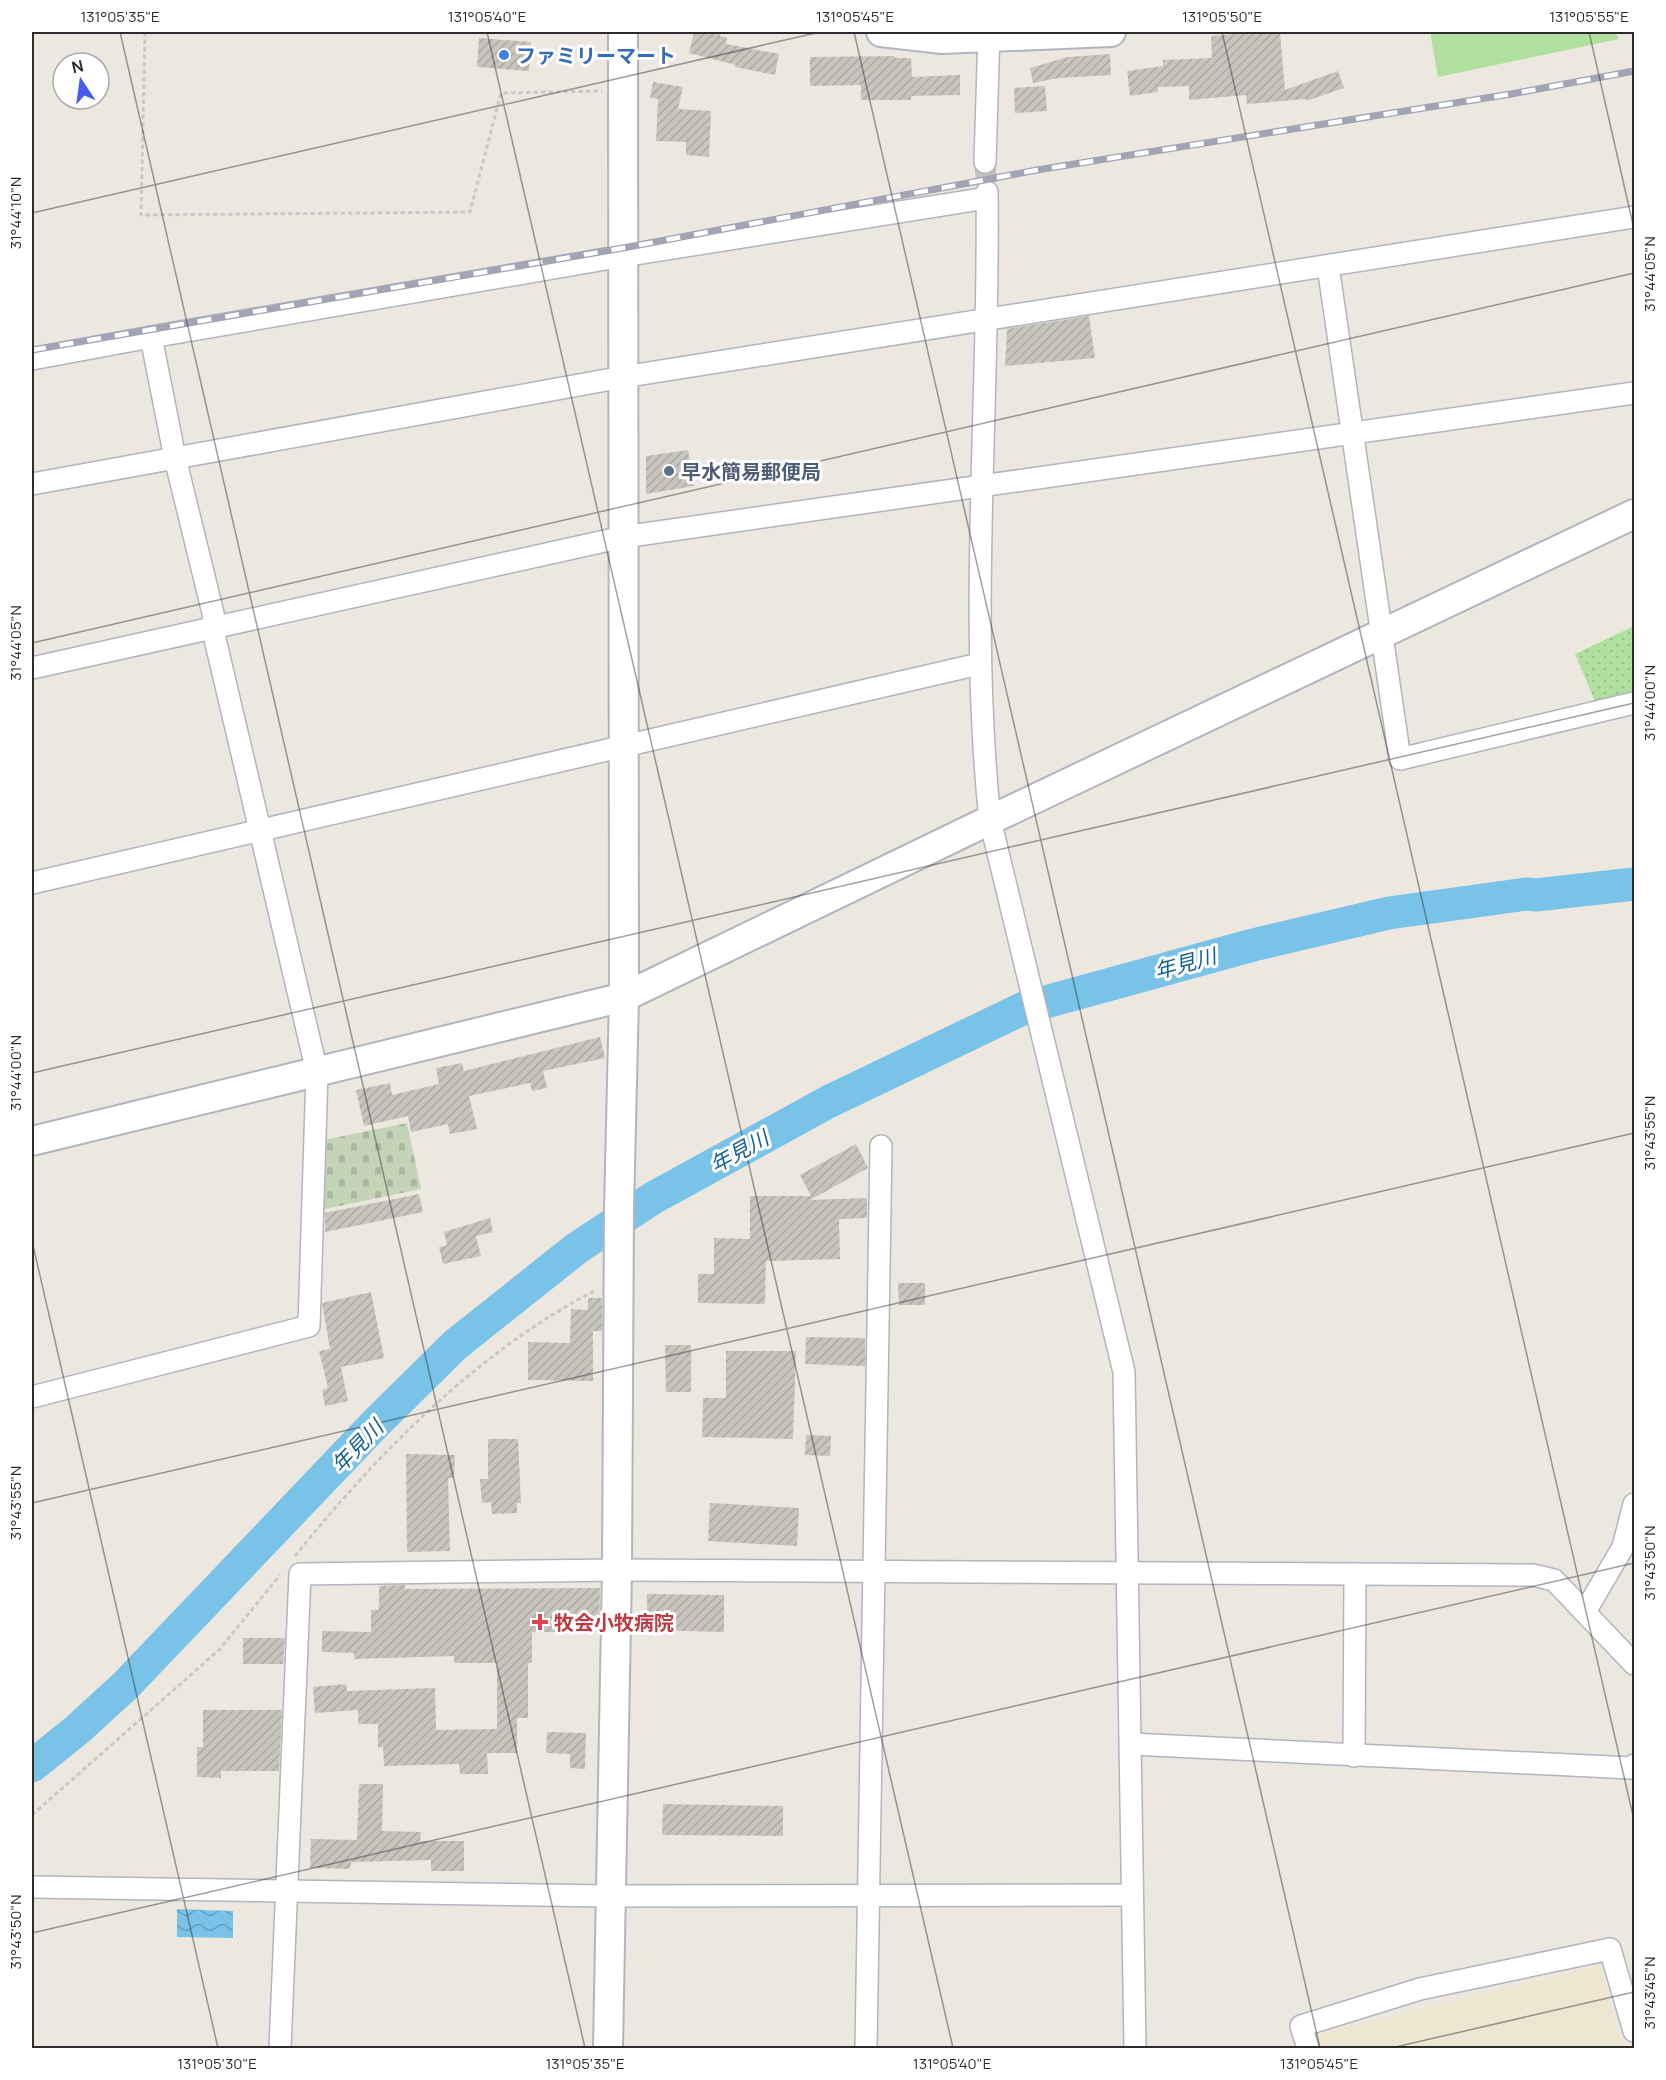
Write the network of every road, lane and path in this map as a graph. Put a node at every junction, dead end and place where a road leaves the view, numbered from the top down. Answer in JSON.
{"nodes":[{"id":1,"x":145,"y":32,"type":"edge"},
{"id":2,"x":623,"y":32,"type":"edge"},
{"id":3,"x":881,"y":32,"type":"edge"},
{"id":4,"x":1111,"y":32,"type":"edge"},
{"id":5,"x":989,"y":35,"type":"edge"},
{"id":6,"x":624,"y":90,"type":"junction"},
{"id":7,"x":985,"y":162,"type":"tunnel mouth"},
{"id":8,"x":1635,"y":216,"type":"edge"},
{"id":9,"x":623,"y":256,"type":"junction"},
{"id":10,"x":1328,"y":266,"type":"junction"},
{"id":11,"x":984,"y":319,"type":"junction"},
{"id":12,"x":151,"y":337,"type":"junction"},
{"id":13,"x":32,"y":359,"type":"edge"},
{"id":14,"x":623,"y":376,"type":"junction"},
{"id":15,"x":1635,"y":393,"type":"edge"},
{"id":16,"x":1352,"y":434,"type":"junction"},
{"id":17,"x":175,"y":458,"type":"junction"},
{"id":18,"x":32,"y":484,"type":"edge"},
{"id":19,"x":982,"y":486,"type":"junction"},
{"id":20,"x":1635,"y":514,"type":"edge"},
{"id":21,"x":623,"y":537,"type":"junction"},
{"id":22,"x":214,"y":628,"type":"junction"},
{"id":23,"x":1380,"y":634,"type":"junction"},
{"id":24,"x":979,"y":664,"type":"junction"},
{"id":25,"x":32,"y":668,"type":"edge"},
{"id":26,"x":1635,"y":703,"type":"edge"},
{"id":27,"x":625,"y":747,"type":"junction"},
{"id":28,"x":990,"y":820,"type":"junction"},
{"id":29,"x":259,"y":831,"type":"junction"},
{"id":30,"x":32,"y":883,"type":"edge"},
{"id":31,"x":624,"y":997,"type":"junction"},
{"id":32,"x":317,"y":1072,"type":"junction"},
{"id":33,"x":32,"y":1141,"type":"edge"},
{"id":34,"x":881,"y":1146,"type":"dead end"},
{"id":35,"x":618,"y":1276,"type":"junction"},
{"id":36,"x":32,"y":1396,"type":"edge"},
{"id":37,"x":1635,"y":1504,"type":"edge"},
{"id":38,"x":291,"y":1561,"type":"dead end"},
{"id":39,"x":284,"y":1570,"type":"dead end"},
{"id":40,"x":617,"y":1570,"type":"junction"},
{"id":41,"x":872,"y":1573,"type":"junction"},
{"id":42,"x":1129,"y":1574,"type":"junction"},
{"id":43,"x":1355,"y":1574,"type":"junction"},
{"id":44,"x":1585,"y":1612,"type":"junction"},
{"id":45,"x":1635,"y":1664,"type":"edge"},
{"id":46,"x":1131,"y":1744,"type":"junction"},
{"id":47,"x":1354,"y":1756,"type":"junction"},
{"id":48,"x":1635,"y":1765,"type":"edge"},
{"id":49,"x":32,"y":1815,"type":"edge"},
{"id":50,"x":32,"y":1887,"type":"edge"},
{"id":51,"x":286,"y":1892,"type":"junction"},
{"id":52,"x":869,"y":1893,"type":"junction"},
{"id":53,"x":1132,"y":1895,"type":"junction"},
{"id":54,"x":610,"y":1896,"type":"junction"},
{"id":55,"x":1635,"y":2031,"type":"edge"},
{"id":56,"x":280,"y":2049,"type":"edge"},
{"id":57,"x":608,"y":2049,"type":"edge"},
{"id":58,"x":866,"y":2049,"type":"edge"},
{"id":59,"x":1135,"y":2049,"type":"edge"},
{"id":60,"x":1308,"y":2049,"type":"edge"}],
"edges":[{"from":1,"to":6,"type":"path"},
{"from":2,"to":6,"type":"street"},
{"from":3,"to":5,"type":"street"},
{"from":4,"to":5,"type":"street"},
{"from":5,"to":7,"type":"street"},
{"from":6,"to":9,"type":"street"},
{"from":8,"to":10,"type":"street"},
{"from":9,"to":11,"type":"street"},
{"from":9,"to":12,"type":"street"},
{"from":9,"to":14,"type":"street"},
{"from":10,"to":11,"type":"street"},
{"from":10,"to":16,"type":"street"},
{"from":11,"to":14,"type":"street"},
{"from":11,"to":19,"type":"street"},
{"from":12,"to":13,"type":"street"},
{"from":12,"to":17,"type":"street"},
{"from":14,"to":17,"type":"street"},
{"from":14,"to":21,"type":"street"},
{"from":15,"to":16,"type":"street"},
{"from":16,"to":19,"type":"street"},
{"from":16,"to":23,"type":"street"},
{"from":17,"to":18,"type":"street"},
{"from":17,"to":22,"type":"street"},
{"from":19,"to":21,"type":"street"},
{"from":19,"to":24,"type":"street"},
{"from":20,"to":23,"type":"street"},
{"from":21,"to":22,"type":"street"},
{"from":21,"to":27,"type":"street"},
{"from":22,"to":25,"type":"street"},
{"from":22,"to":29,"type":"street"},
{"from":23,"to":26,"type":"street"},
{"from":23,"to":28,"type":"street"},
{"from":24,"to":27,"type":"street"},
{"from":24,"to":28,"type":"street"},
{"from":27,"to":29,"type":"street"},
{"from":27,"to":31,"type":"street"},
{"from":28,"to":31,"type":"street"},
{"from":28,"to":42,"type":"street"},
{"from":29,"to":30,"type":"street"},
{"from":29,"to":32,"type":"street"},
{"from":31,"to":32,"type":"street"},
{"from":31,"to":35,"type":"street"},
{"from":32,"to":33,"type":"street"},
{"from":32,"to":36,"type":"street"},
{"from":34,"to":41,"type":"street"},
{"from":35,"to":38,"type":"path"},
{"from":35,"to":40,"type":"street"},
{"from":37,"to":44,"type":"street"},
{"from":39,"to":49,"type":"path"},
{"from":40,"to":41,"type":"street"},
{"from":40,"to":51,"type":"street"},
{"from":40,"to":54,"type":"street"},
{"from":41,"to":42,"type":"street"},
{"from":41,"to":52,"type":"street"},
{"from":42,"to":43,"type":"street"},
{"from":42,"to":46,"type":"street"},
{"from":43,"to":44,"type":"street"},
{"from":43,"to":47,"type":"street"},
{"from":44,"to":45,"type":"street"},
{"from":46,"to":47,"type":"street"},
{"from":46,"to":53,"type":"street"},
{"from":47,"to":48,"type":"street"},
{"from":50,"to":51,"type":"street"},
{"from":51,"to":54,"type":"street"},
{"from":51,"to":56,"type":"street"},
{"from":52,"to":53,"type":"street"},
{"from":52,"to":54,"type":"street"},
{"from":52,"to":58,"type":"street"},
{"from":53,"to":59,"type":"street"},
{"from":54,"to":57,"type":"street"},
{"from":55,"to":60,"type":"street"}]}
